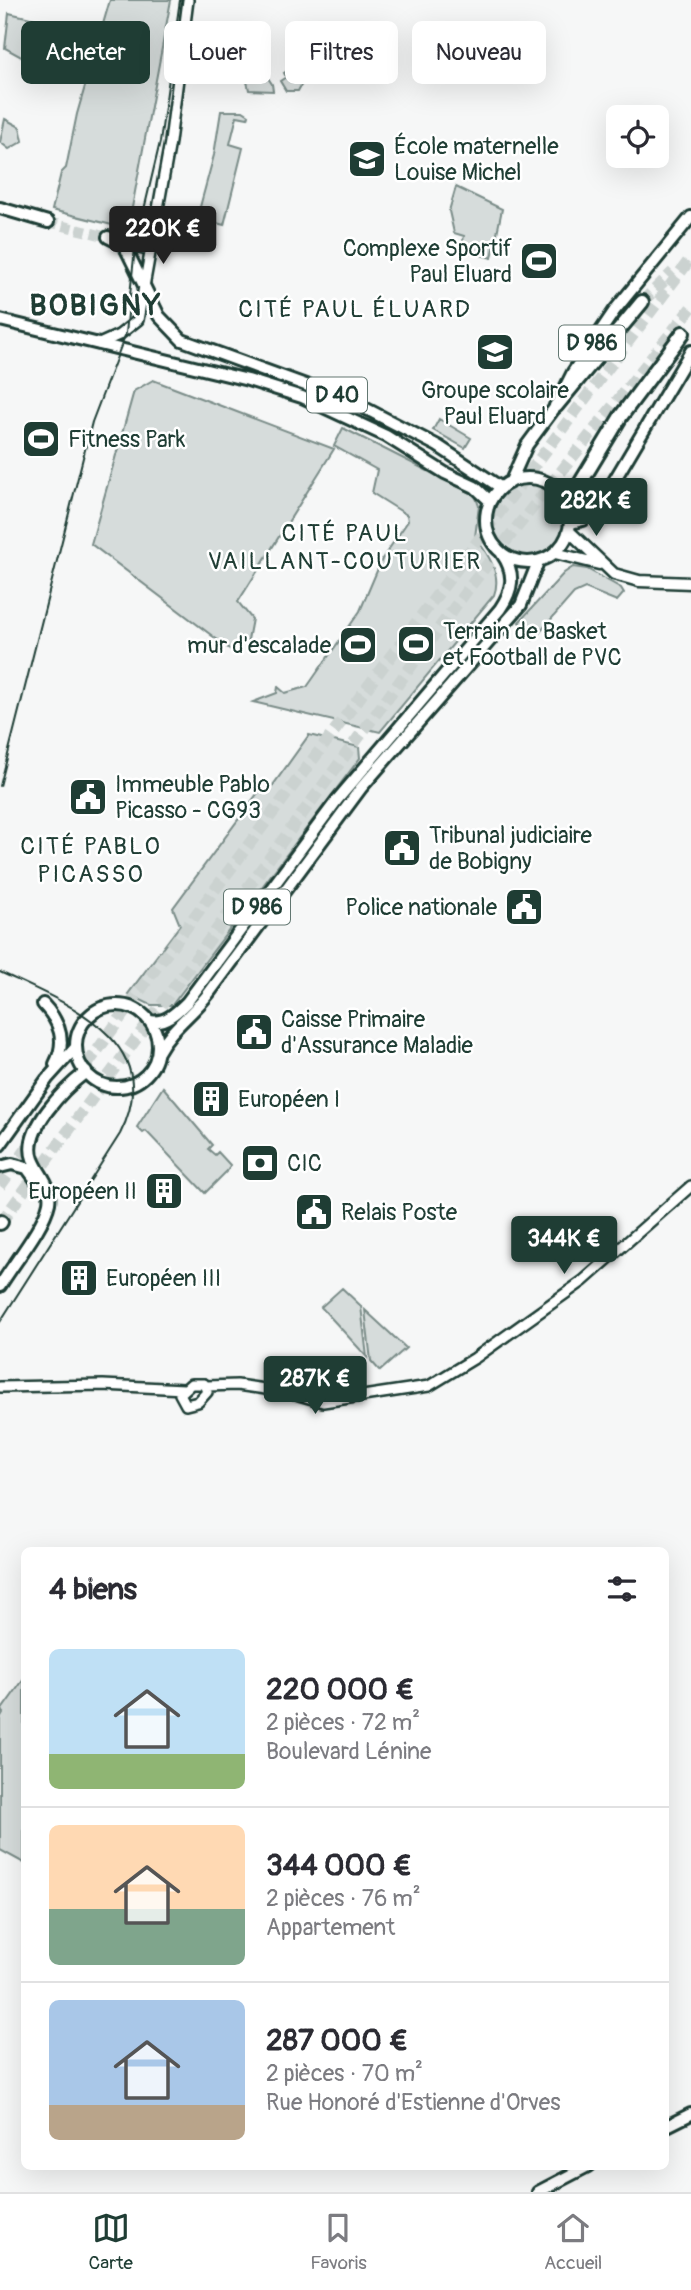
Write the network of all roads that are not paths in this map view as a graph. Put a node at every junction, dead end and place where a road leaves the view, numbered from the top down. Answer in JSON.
{"nodes":[{"id":1,"x":188,"y":0,"type":"edge"},
{"id":2,"x":0,"y":208,"type":"edge"},
{"id":3,"x":691,"y":217,"type":"edge"},
{"id":4,"x":48,"y":222,"type":"tunnel mouth"},
{"id":5,"x":108,"y":237,"type":"tunnel mouth"},
{"id":6,"x":153,"y":241,"type":"junction"},
{"id":7,"x":124,"y":245,"type":"junction"},
{"id":8,"x":145,"y":286,"type":"junction"},
{"id":9,"x":642,"y":302,"type":"tunnel mouth"},
{"id":10,"x":0,"y":320,"type":"edge"},
{"id":11,"x":683,"y":333,"type":"dead end"},
{"id":12,"x":99,"y":344,"type":"junction"},
{"id":13,"x":691,"y":351,"type":"edge"},
{"id":14,"x":556,"y":406,"type":"junction"},
{"id":15,"x":511,"y":481,"type":"junction"},
{"id":16,"x":500,"y":487,"type":"junction"},
{"id":17,"x":566,"y":499,"type":"junction"},
{"id":18,"x":490,"y":500,"type":"junction"},
{"id":19,"x":570,"y":528,"type":"junction"},
{"id":20,"x":555,"y":553,"type":"junction"},
{"id":21,"x":502,"y":554,"type":"junction"},
{"id":22,"x":538,"y":562,"type":"junction"},
{"id":23,"x":601,"y":565,"type":"junction"},
{"id":24,"x":691,"y":583,"type":"edge"},
{"id":25,"x":43,"y":1004,"type":"dead end"},
{"id":26,"x":149,"y":1021,"type":"junction"},
{"id":27,"x":76,"y":1046,"type":"junction"},
{"id":28,"x":158,"y":1052,"type":"junction"},
{"id":29,"x":86,"y":1072,"type":"junction"},
{"id":30,"x":47,"y":1079,"type":"junction"},
{"id":31,"x":0,"y":1145,"type":"edge"},
{"id":32,"x":0,"y":1167,"type":"edge"},
{"id":33,"x":691,"y":1186,"type":"edge"},
{"id":34,"x":27,"y":1242,"type":"junction"},
{"id":35,"x":0,"y":1286,"type":"edge"},
{"id":36,"x":0,"y":1387,"type":"edge"},
{"id":37,"x":207,"y":1389,"type":"junction"},
{"id":38,"x":182,"y":1391,"type":"junction"},
{"id":39,"x":691,"y":2114,"type":"edge"},
{"id":40,"x":669,"y":2125,"type":"edge"},
{"id":41,"x":580,"y":2170,"type":"edge"},
{"id":42,"x":538,"y":2192,"type":"edge"}],
"edges":[{"from":1,"to":6,"type":"street"},
{"from":2,"to":4,"type":"main road"},
{"from":3,"to":14,"type":"main road","number":"D 986"},
{"from":5,"to":7,"type":"main road"},
{"from":6,"to":7,"type":"street"},
{"from":6,"to":8,"type":"street"},
{"from":7,"to":8,"type":"main road"},
{"from":8,"to":12,"type":"street"},
{"from":8,"to":16,"type":"main road","number":"D 40"},
{"from":9,"to":14,"type":"highway"},
{"from":10,"to":12,"type":"main road","number":"D 40"},
{"from":11,"to":17,"type":"highway"},
{"from":12,"to":18,"type":"main road","number":"D 40"},
{"from":13,"to":19,"type":"main road"},
{"from":14,"to":15,"type":"main road","number":"D 986"},
{"from":15,"to":16,"type":"main road"},
{"from":15,"to":17,"type":"main road"},
{"from":16,"to":18,"type":"main road"},
{"from":17,"to":19,"type":"main road"},
{"from":18,"to":21,"type":"main road"},
{"from":19,"to":20,"type":"main road"},
{"from":19,"to":23,"type":"main road"},
{"from":20,"to":22,"type":"main road"},
{"from":20,"to":23,"type":"main road"},
{"from":21,"to":22,"type":"main road"},
{"from":21,"to":26,"type":"main road","number":"D 986"},
{"from":22,"to":28,"type":"main road","number":"D 986"},
{"from":23,"to":24,"type":"main road"},
{"from":25,"to":30,"type":"main road"},
{"from":26,"to":27,"type":"main road"},
{"from":26,"to":28,"type":"main road"},
{"from":27,"to":29,"type":"main road"},
{"from":27,"to":30,"type":"main road"},
{"from":28,"to":29,"type":"main road"},
{"from":29,"to":34,"type":"main road"},
{"from":30,"to":31,"type":"main road"},
{"from":32,"to":34,"type":"main road"},
{"from":33,"to":37,"type":"street"},
{"from":34,"to":35,"type":"main road"},
{"from":36,"to":38,"type":"street"},
{"from":37,"to":38,"type":"street"},
{"from":37,"to":38,"type":"street"},
{"from":39,"to":40,"type":"main road"},
{"from":41,"to":42,"type":"main road"}]}
